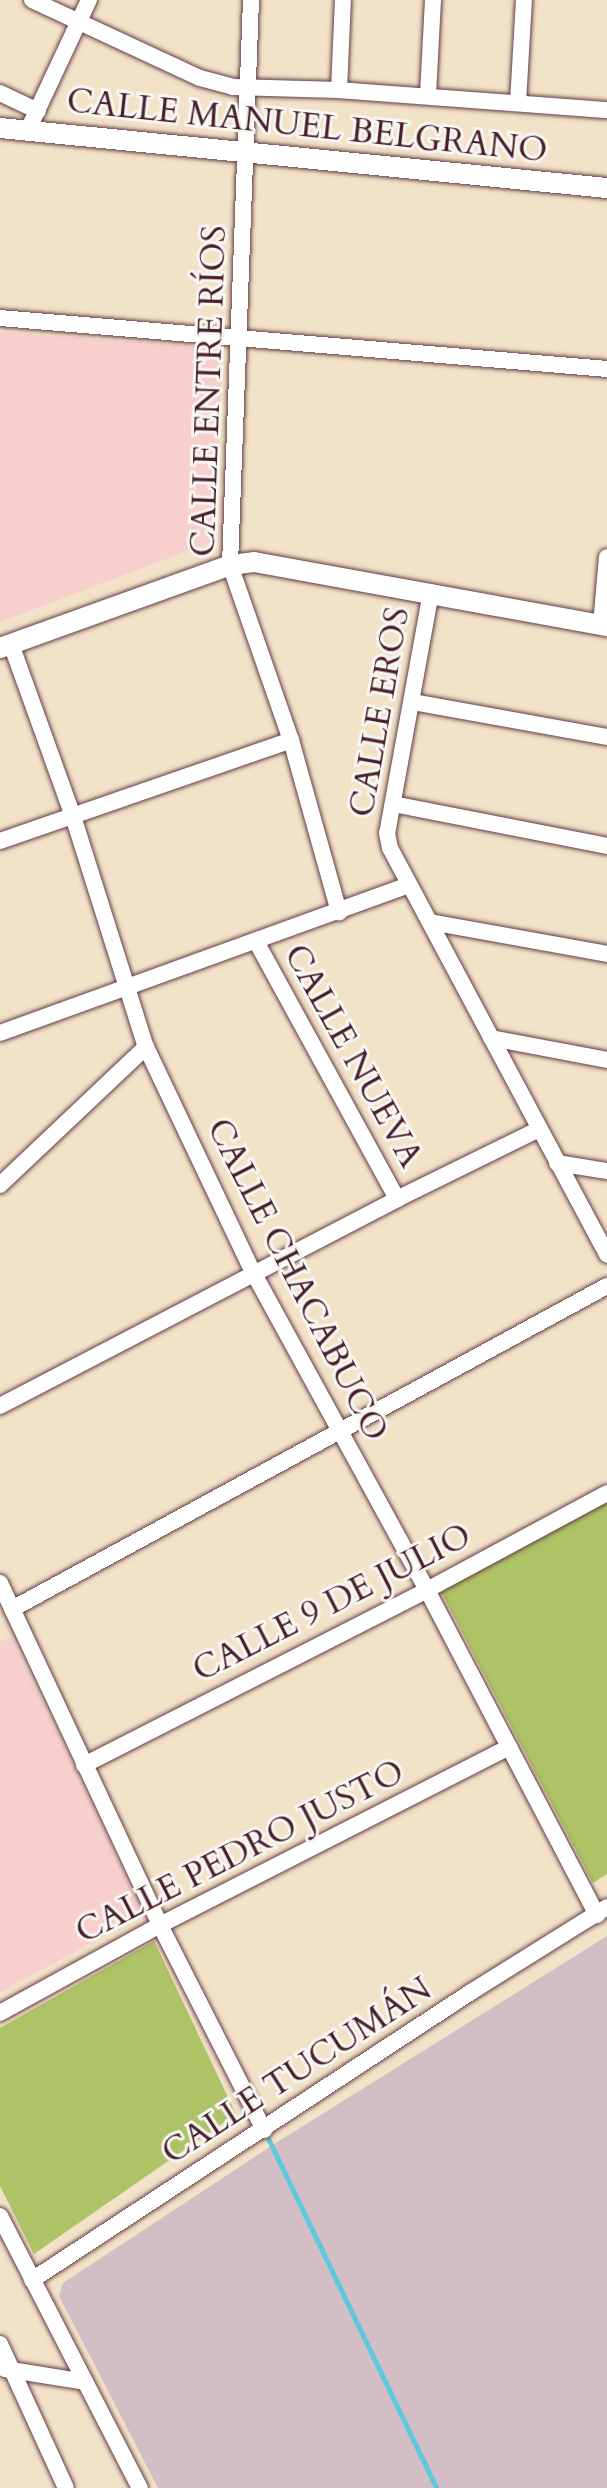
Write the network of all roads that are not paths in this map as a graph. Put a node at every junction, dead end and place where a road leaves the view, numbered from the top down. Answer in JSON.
{"nodes":[{"id":1,"x":32,"y":0,"type":"edge"},
{"id":2,"x":89,"y":0,"type":"edge"},
{"id":3,"x":251,"y":0,"type":"edge"},
{"id":4,"x":343,"y":0,"type":"edge"},
{"id":5,"x":433,"y":0,"type":"edge"},
{"id":6,"x":524,"y":0,"type":"edge"},
{"id":7,"x":79,"y":22,"type":"junction"},
{"id":8,"x":246,"y":87,"type":"junction"},
{"id":9,"x":339,"y":90,"type":"junction"},
{"id":10,"x":0,"y":93,"type":"edge"},
{"id":11,"x":428,"y":95,"type":"junction"},
{"id":12,"x":518,"y":103,"type":"junction"},
{"id":13,"x":607,"y":110,"type":"edge"},
{"id":14,"x":38,"y":111,"type":"junction"},
{"id":15,"x":0,"y":128,"type":"edge"},
{"id":16,"x":28,"y":130,"type":"junction"},
{"id":17,"x":246,"y":154,"type":"junction"},
{"id":18,"x":607,"y":188,"type":"edge"},
{"id":19,"x":0,"y":318,"type":"edge"},
{"id":20,"x":238,"y":337,"type":"junction"},
{"id":21,"x":607,"y":369,"type":"edge"},
{"id":22,"x":607,"y":557,"type":"edge"},
{"id":23,"x":230,"y":565,"type":"junction"},
{"id":24,"x":431,"y":592,"type":"junction"},
{"id":25,"x":604,"y":626,"type":"edge"},
{"id":26,"x":5,"y":646,"type":"edge"},
{"id":27,"x":413,"y":702,"type":"junction"},
{"id":28,"x":607,"y":737,"type":"edge"},
{"id":29,"x":291,"y":740,"type":"junction"},
{"id":30,"x":393,"y":804,"type":"junction"},
{"id":31,"x":72,"y":813,"type":"junction"},
{"id":32,"x":0,"y":841,"type":"edge"},
{"id":33,"x":607,"y":846,"type":"edge"},
{"id":34,"x":407,"y":886,"type":"junction"},
{"id":35,"x":339,"y":912,"type":"junction"},
{"id":36,"x":430,"y":922,"type":"junction"},
{"id":37,"x":257,"y":943,"type":"junction"},
{"id":38,"x":607,"y":954,"type":"edge"},
{"id":39,"x":126,"y":984,"type":"junction"},
{"id":40,"x":0,"y":1033,"type":"edge"},
{"id":41,"x":491,"y":1038,"type":"junction"},
{"id":42,"x":146,"y":1047,"type":"junction"},
{"id":43,"x":607,"y":1060,"type":"edge"},
{"id":44,"x":537,"y":1130,"type":"junction"},
{"id":45,"x":557,"y":1163,"type":"junction"},
{"id":46,"x":607,"y":1171,"type":"edge"},
{"id":47,"x":0,"y":1185,"type":"edge"},
{"id":48,"x":397,"y":1199,"type":"junction"},
{"id":49,"x":607,"y":1255,"type":"edge"},
{"id":50,"x":253,"y":1272,"type":"junction"},
{"id":51,"x":607,"y":1286,"type":"edge"},
{"id":52,"x":0,"y":1406,"type":"edge"},
{"id":53,"x":340,"y":1430,"type":"junction"},
{"id":54,"x":607,"y":1493,"type":"edge"},
{"id":55,"x":0,"y":1583,"type":"edge"},
{"id":56,"x":427,"y":1590,"type":"junction"},
{"id":57,"x":12,"y":1609,"type":"junction"},
{"id":58,"x":509,"y":1747,"type":"junction"},
{"id":59,"x":84,"y":1765,"type":"junction"},
{"id":60,"x":602,"y":1911,"type":"edge"},
{"id":61,"x":160,"y":1925,"type":"junction"},
{"id":62,"x":0,"y":2013,"type":"edge"},
{"id":63,"x":264,"y":2130,"type":"junction"},
{"id":64,"x":0,"y":2216,"type":"edge"},
{"id":65,"x":32,"y":2280,"type":"junction"},
{"id":66,"x":0,"y":2344,"type":"edge"},
{"id":67,"x":5,"y":2369,"type":"edge"},
{"id":68,"x":85,"y":2382,"type":"junction"},
{"id":69,"x":66,"y":2488,"type":"edge"},
{"id":70,"x":140,"y":2488,"type":"edge"}],
"edges":[{"from":1,"to":7,"type":"street"},
{"from":2,"to":7,"type":"street"},
{"from":3,"to":8,"type":"street","name":"CALLE ENTRE RÍOS"},
{"from":4,"to":9,"type":"street"},
{"from":5,"to":11,"type":"street"},
{"from":6,"to":12,"type":"street"},
{"from":7,"to":8,"type":"street"},
{"from":7,"to":14,"type":"street"},
{"from":8,"to":9,"type":"street"},
{"from":8,"to":17,"type":"street","name":"CALLE ENTRE RÍOS"},
{"from":9,"to":11,"type":"street"},
{"from":10,"to":14,"type":"street"},
{"from":11,"to":12,"type":"street"},
{"from":12,"to":13,"type":"street"},
{"from":14,"to":16,"type":"street"},
{"from":15,"to":16,"type":"street","name":"CALLE MANUEL BELGRANO"},
{"from":16,"to":17,"type":"street","name":"CALLE MANUEL BELGRANO"},
{"from":17,"to":18,"type":"street","name":"CALLE MANUEL BELGRANO"},
{"from":17,"to":20,"type":"street","name":"CALLE ENTRE RÍOS"},
{"from":19,"to":20,"type":"street"},
{"from":20,"to":21,"type":"street"},
{"from":20,"to":23,"type":"street","name":"CALLE ENTRE RÍOS"},
{"from":22,"to":25,"type":"street"},
{"from":23,"to":24,"type":"street"},
{"from":23,"to":26,"type":"street"},
{"from":23,"to":29,"type":"street","name":"CALLE ENTRE RÍOS"},
{"from":24,"to":25,"type":"street"},
{"from":24,"to":27,"type":"street","name":"CALLE EROS"},
{"from":26,"to":31,"type":"street","name":"CALLE CHACABUCO"},
{"from":27,"to":28,"type":"street"},
{"from":27,"to":30,"type":"street","name":"CALLE EROS"},
{"from":29,"to":31,"type":"street"},
{"from":29,"to":35,"type":"street","name":"CALLE ENTRE RÍOS"},
{"from":30,"to":33,"type":"street"},
{"from":30,"to":34,"type":"street","name":"CALLE EROS"},
{"from":31,"to":32,"type":"street"},
{"from":31,"to":39,"type":"street","name":"CALLE CHACABUCO"},
{"from":34,"to":35,"type":"street"},
{"from":34,"to":36,"type":"street","name":"CALLE EROS"},
{"from":35,"to":37,"type":"street"},
{"from":36,"to":38,"type":"street"},
{"from":36,"to":41,"type":"street","name":"CALLE EROS"},
{"from":37,"to":39,"type":"street"},
{"from":37,"to":48,"type":"street","name":"CALLE NUEVA"},
{"from":39,"to":40,"type":"street"},
{"from":39,"to":42,"type":"street","name":"CALLE CHACABUCO"},
{"from":41,"to":43,"type":"street"},
{"from":41,"to":44,"type":"street","name":"CALLE EROS"},
{"from":42,"to":47,"type":"street"},
{"from":42,"to":50,"type":"street","name":"CALLE CHACABUCO"},
{"from":44,"to":45,"type":"street","name":"CALLE EROS"},
{"from":44,"to":48,"type":"street"},
{"from":45,"to":46,"type":"street"},
{"from":45,"to":49,"type":"street","name":"CALLE EROS"},
{"from":48,"to":50,"type":"street"},
{"from":50,"to":52,"type":"street"},
{"from":50,"to":53,"type":"street","name":"CALLE CHACABUCO"},
{"from":51,"to":53,"type":"street"},
{"from":53,"to":56,"type":"street","name":"CALLE CHACABUCO"},
{"from":53,"to":57,"type":"street"},
{"from":54,"to":56,"type":"street","name":"CALLE 9 DE JULIO"},
{"from":55,"to":57,"type":"street"},
{"from":56,"to":58,"type":"street","name":"CALLE CHACABUCO"},
{"from":56,"to":59,"type":"street","name":"CALLE 9 DE JULIO"},
{"from":57,"to":59,"type":"street"},
{"from":58,"to":60,"type":"street","name":"CALLE CHACABUCO"},
{"from":58,"to":61,"type":"street","name":"CALLE PEDRO JUSTO"},
{"from":59,"to":61,"type":"street"},
{"from":60,"to":63,"type":"street","name":"CALLE TUCUMÁN"},
{"from":61,"to":62,"type":"street","name":"CALLE PEDRO JUSTO"},
{"from":61,"to":63,"type":"street"},
{"from":63,"to":65,"type":"street","name":"CALLE TUCUMÁN"},
{"from":64,"to":65,"type":"street"},
{"from":65,"to":68,"type":"street"},
{"from":66,"to":67,"type":"street"},
{"from":67,"to":68,"type":"street"},
{"from":67,"to":69,"type":"street"},
{"from":68,"to":70,"type":"street"}]}
